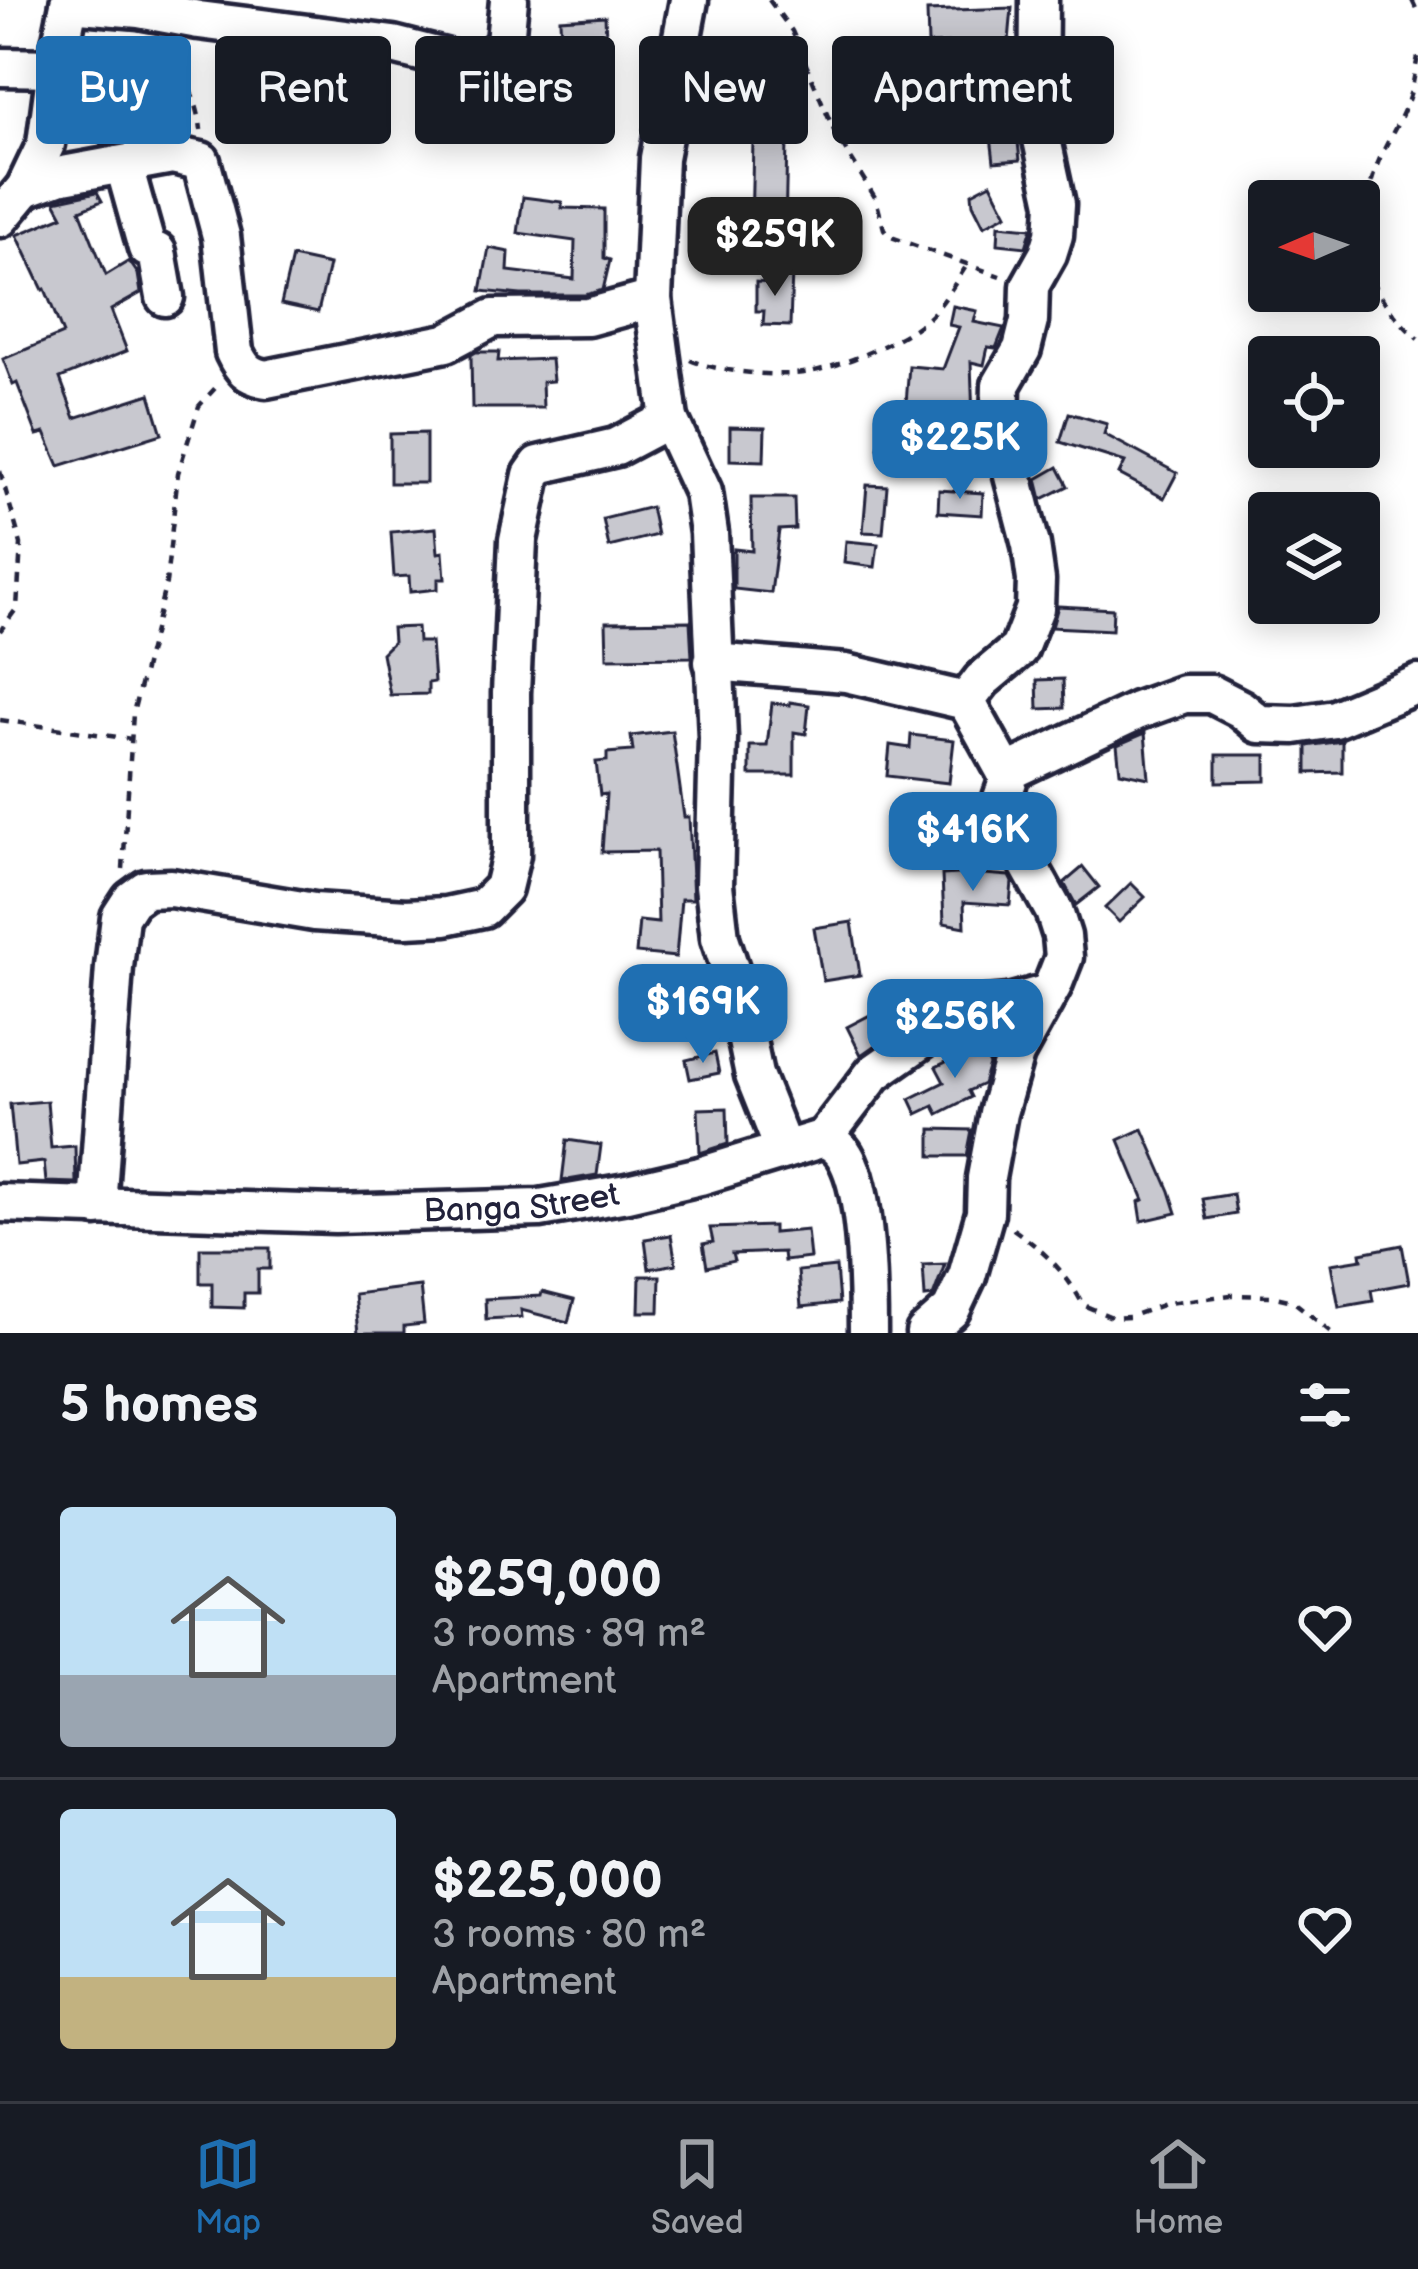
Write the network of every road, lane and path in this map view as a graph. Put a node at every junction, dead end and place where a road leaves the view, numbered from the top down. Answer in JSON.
{"nodes":[{"id":1,"x":509,"y":0,"type":"edge"},
{"id":2,"x":689,"y":0,"type":"edge"},
{"id":3,"x":769,"y":0,"type":"edge"},
{"id":4,"x":1039,"y":0,"type":"edge"},
{"id":5,"x":1412,"y":0,"type":"edge"},
{"id":6,"x":69,"y":2,"type":"edge"},
{"id":7,"x":139,"y":8,"type":"junction"},
{"id":8,"x":1418,"y":13,"type":"edge"},
{"id":9,"x":62,"y":36,"type":"edge"},
{"id":10,"x":1418,"y":57,"type":"edge"},
{"id":11,"x":0,"y":67,"type":"edge"},
{"id":12,"x":36,"y":68,"type":"edge"},
{"id":13,"x":46,"y":144,"type":"edge"},
{"id":14,"x":201,"y":161,"type":"junction"},
{"id":15,"x":124,"y":166,"type":"junction"},
{"id":16,"x":25,"y":188,"type":"junction"},
{"id":17,"x":0,"y":218,"type":"edge"},
{"id":18,"x":967,"y":265,"type":"junction"},
{"id":19,"x":1030,"y":286,"type":"junction"},
{"id":20,"x":165,"y":296,"type":"dead end"},
{"id":21,"x":653,"y":299,"type":"junction"},
{"id":22,"x":1418,"y":339,"type":"edge"},
{"id":23,"x":657,"y":344,"type":"junction"},
{"id":24,"x":250,"y":375,"type":"junction"},
{"id":25,"x":668,"y":419,"type":"junction"},
{"id":26,"x":0,"y":471,"type":"edge"},
{"id":27,"x":0,"y":632,"type":"edge"},
{"id":28,"x":713,"y":662,"type":"junction"},
{"id":29,"x":1418,"y":684,"type":"edge"},
{"id":30,"x":966,"y":701,"type":"junction"},
{"id":31,"x":0,"y":720,"type":"edge"},
{"id":32,"x":131,"y":739,"type":"junction"},
{"id":33,"x":1006,"y":773,"type":"junction"},
{"id":34,"x":123,"y":870,"type":"dead end"},
{"id":35,"x":1048,"y":993,"type":"junction"},
{"id":36,"x":824,"y":1138,"type":"junction"},
{"id":37,"x":784,"y":1150,"type":"junction"},
{"id":38,"x":0,"y":1203,"type":"edge"},
{"id":39,"x":97,"y":1207,"type":"junction"},
{"id":40,"x":985,"y":1214,"type":"junction"},
{"id":41,"x":868,"y":1333,"type":"edge"},
{"id":42,"x":925,"y":1333,"type":"edge"},
{"id":43,"x":1332,"y":1333,"type":"edge"}],
"edges":[{"from":1,"to":7,"type":"street"},
{"from":2,"to":21,"type":"street"},
{"from":3,"to":18,"type":"path"},
{"from":4,"to":19,"type":"street"},
{"from":5,"to":8,"type":"path"},
{"from":6,"to":7,"type":"street"},
{"from":6,"to":9,"type":"street"},
{"from":7,"to":14,"type":"path"},
{"from":10,"to":22,"type":"path"},
{"from":11,"to":12,"type":"street"},
{"from":13,"to":16,"type":"street"},
{"from":14,"to":15,"type":"street"},
{"from":14,"to":24,"type":"street"},
{"from":15,"to":16,"type":"street"},
{"from":15,"to":20,"type":"street"},
{"from":16,"to":17,"type":"street"},
{"from":18,"to":19,"type":"path"},
{"from":18,"to":23,"type":"path"},
{"from":19,"to":30,"type":"street"},
{"from":21,"to":23,"type":"street"},
{"from":21,"to":24,"type":"street"},
{"from":23,"to":25,"type":"street"},
{"from":24,"to":32,"type":"path"},
{"from":25,"to":28,"type":"street"},
{"from":25,"to":39,"type":"street"},
{"from":26,"to":27,"type":"path"},
{"from":28,"to":30,"type":"street"},
{"from":28,"to":37,"type":"street"},
{"from":29,"to":33,"type":"street"},
{"from":30,"to":33,"type":"street"},
{"from":31,"to":32,"type":"path"},
{"from":32,"to":34,"type":"path"},
{"from":33,"to":35,"type":"street"},
{"from":35,"to":36,"type":"street"},
{"from":35,"to":40,"type":"street"},
{"from":36,"to":37,"type":"street","name":"Banga Street"},
{"from":36,"to":41,"type":"street"},
{"from":37,"to":39,"type":"street","name":"Banga Street"},
{"from":38,"to":39,"type":"street","name":"Banga Street"},
{"from":40,"to":42,"type":"street"},
{"from":40,"to":43,"type":"path"}]}
